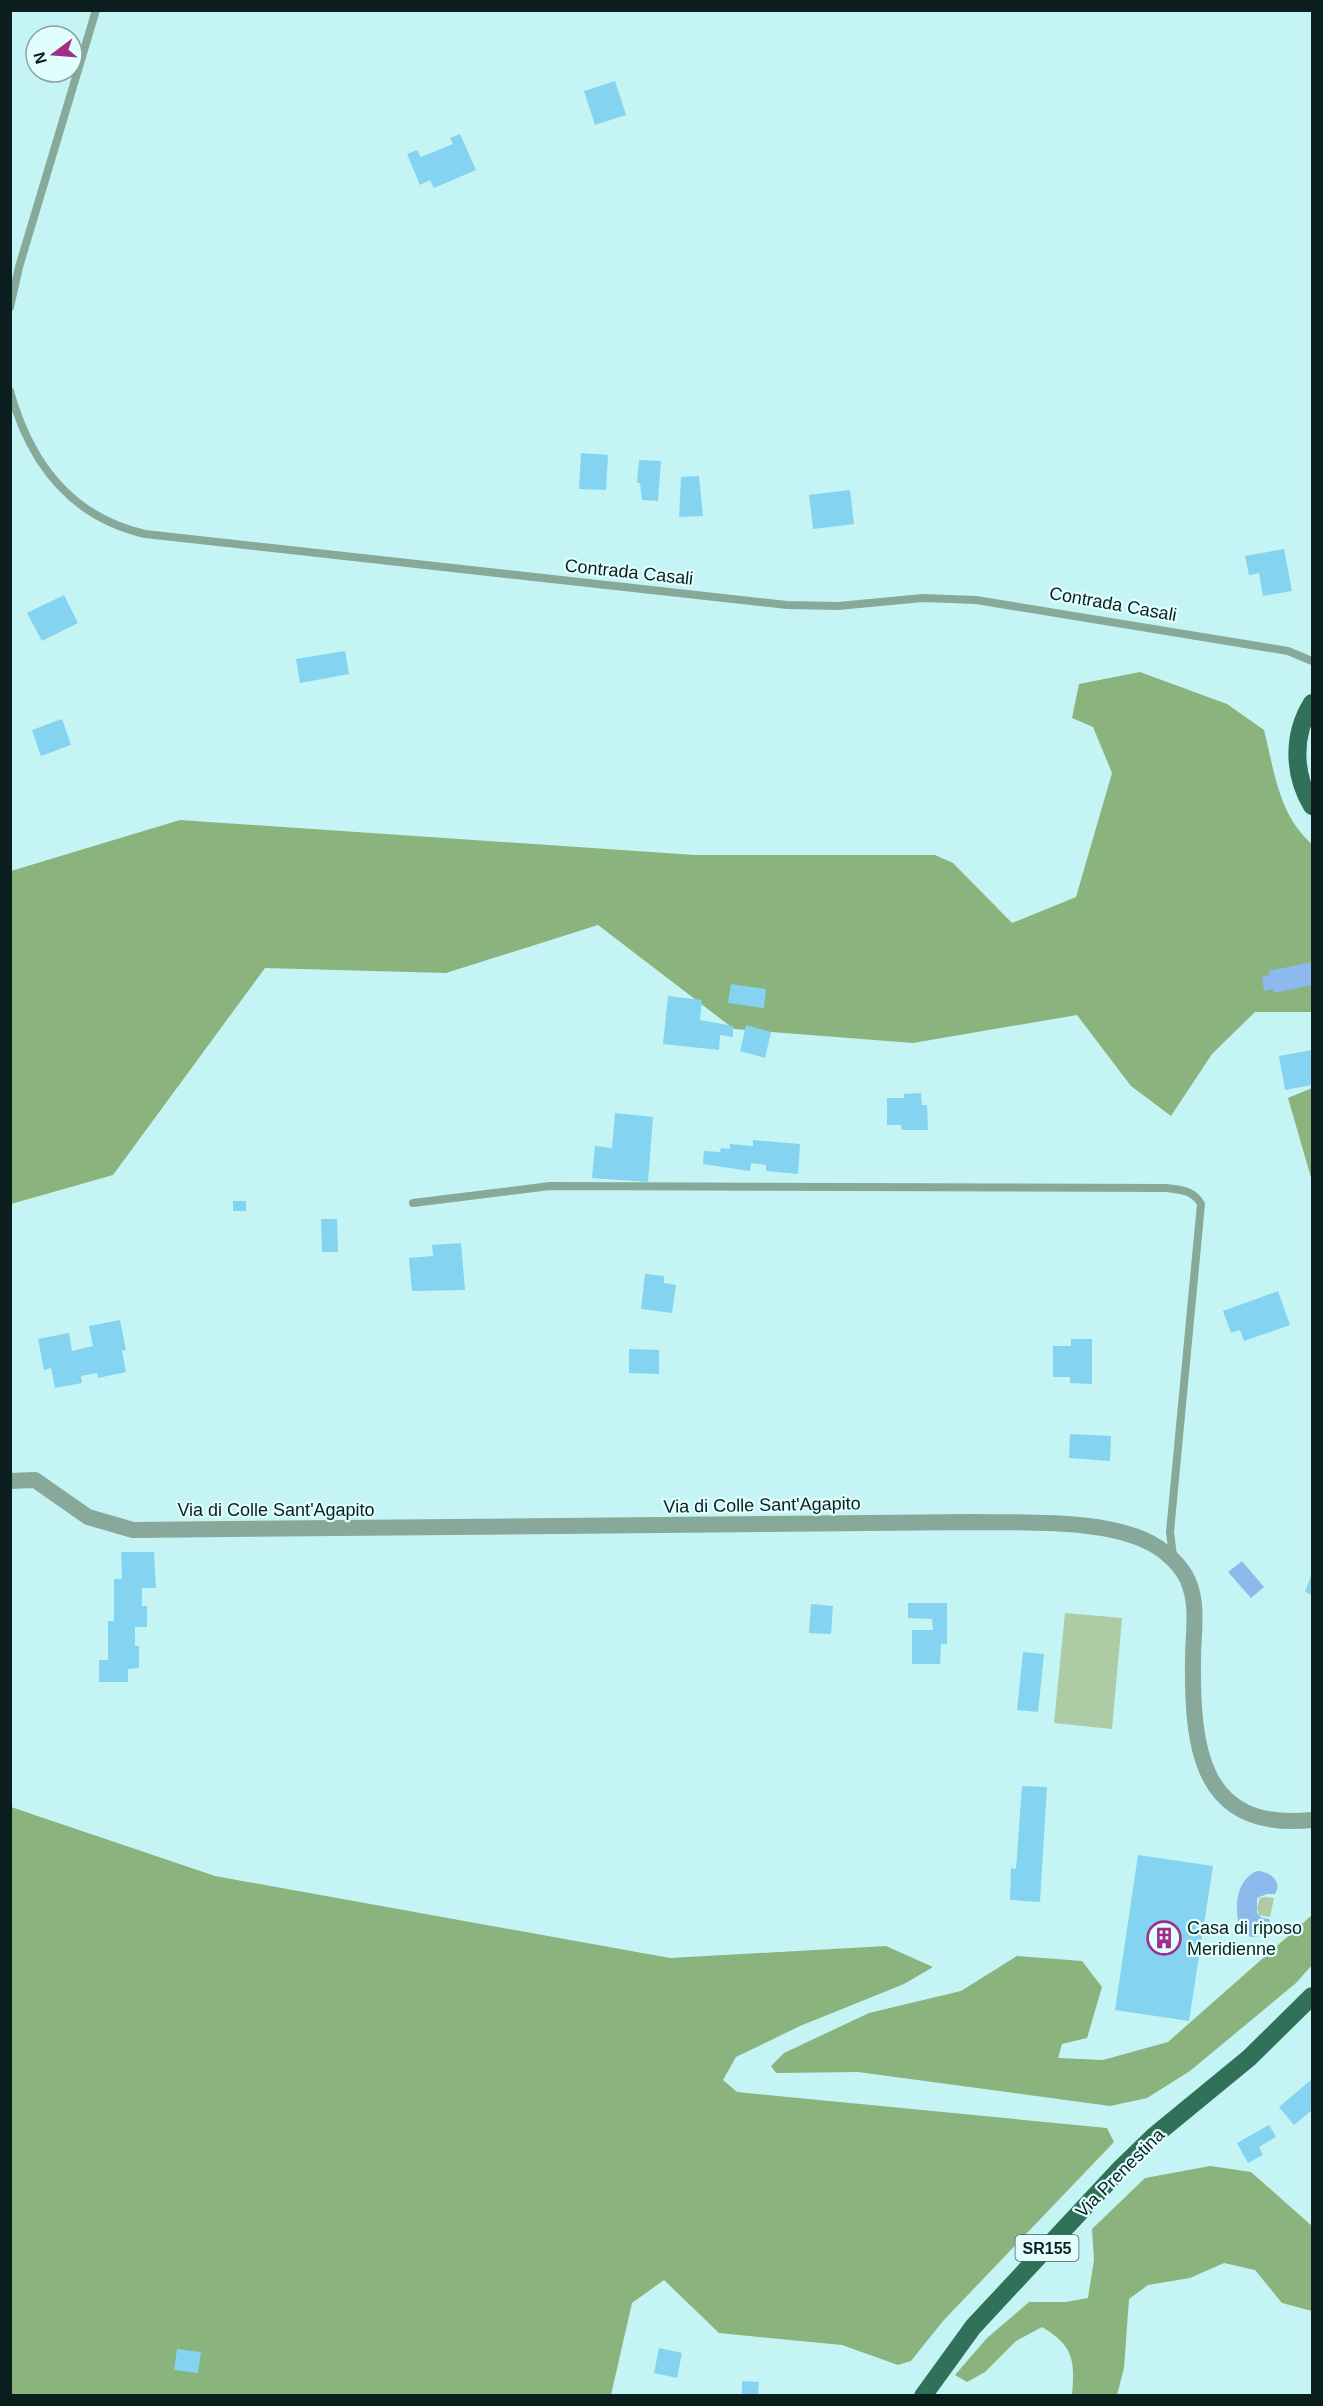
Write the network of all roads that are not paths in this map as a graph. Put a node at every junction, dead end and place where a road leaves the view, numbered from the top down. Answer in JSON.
{"nodes":[{"id":1,"x":96,"y":10,"type":"edge"},
{"id":2,"x":10,"y":307,"type":"edge"},
{"id":3,"x":10,"y":391,"type":"edge"},
{"id":4,"x":1312,"y":660,"type":"edge"},
{"id":5,"x":1312,"y":703,"type":"edge"},
{"id":6,"x":1312,"y":806,"type":"edge"},
{"id":7,"x":413,"y":1203,"type":"dead end"},
{"id":8,"x":10,"y":1481,"type":"edge"},
{"id":9,"x":1173,"y":1559,"type":"junction"},
{"id":10,"x":1312,"y":1820,"type":"edge"},
{"id":11,"x":1312,"y":1996,"type":"edge"},
{"id":12,"x":923,"y":2396,"type":"edge"}],
"edges":[{"from":1,"to":2,"type":"lane"},
{"from":3,"to":4,"type":"lane","name":"Contrada Casali"},
{"from":5,"to":6,"type":"main road"},
{"from":7,"to":9,"type":"lane"},
{"from":8,"to":9,"type":"street","name":"Via di Colle Sant'Agapito"},
{"from":9,"to":10,"type":"street","name":"Via di Colle Sant'Agapito"},
{"from":11,"to":12,"type":"main road","name":"Via Prenestina","number":"SR155"}]}
